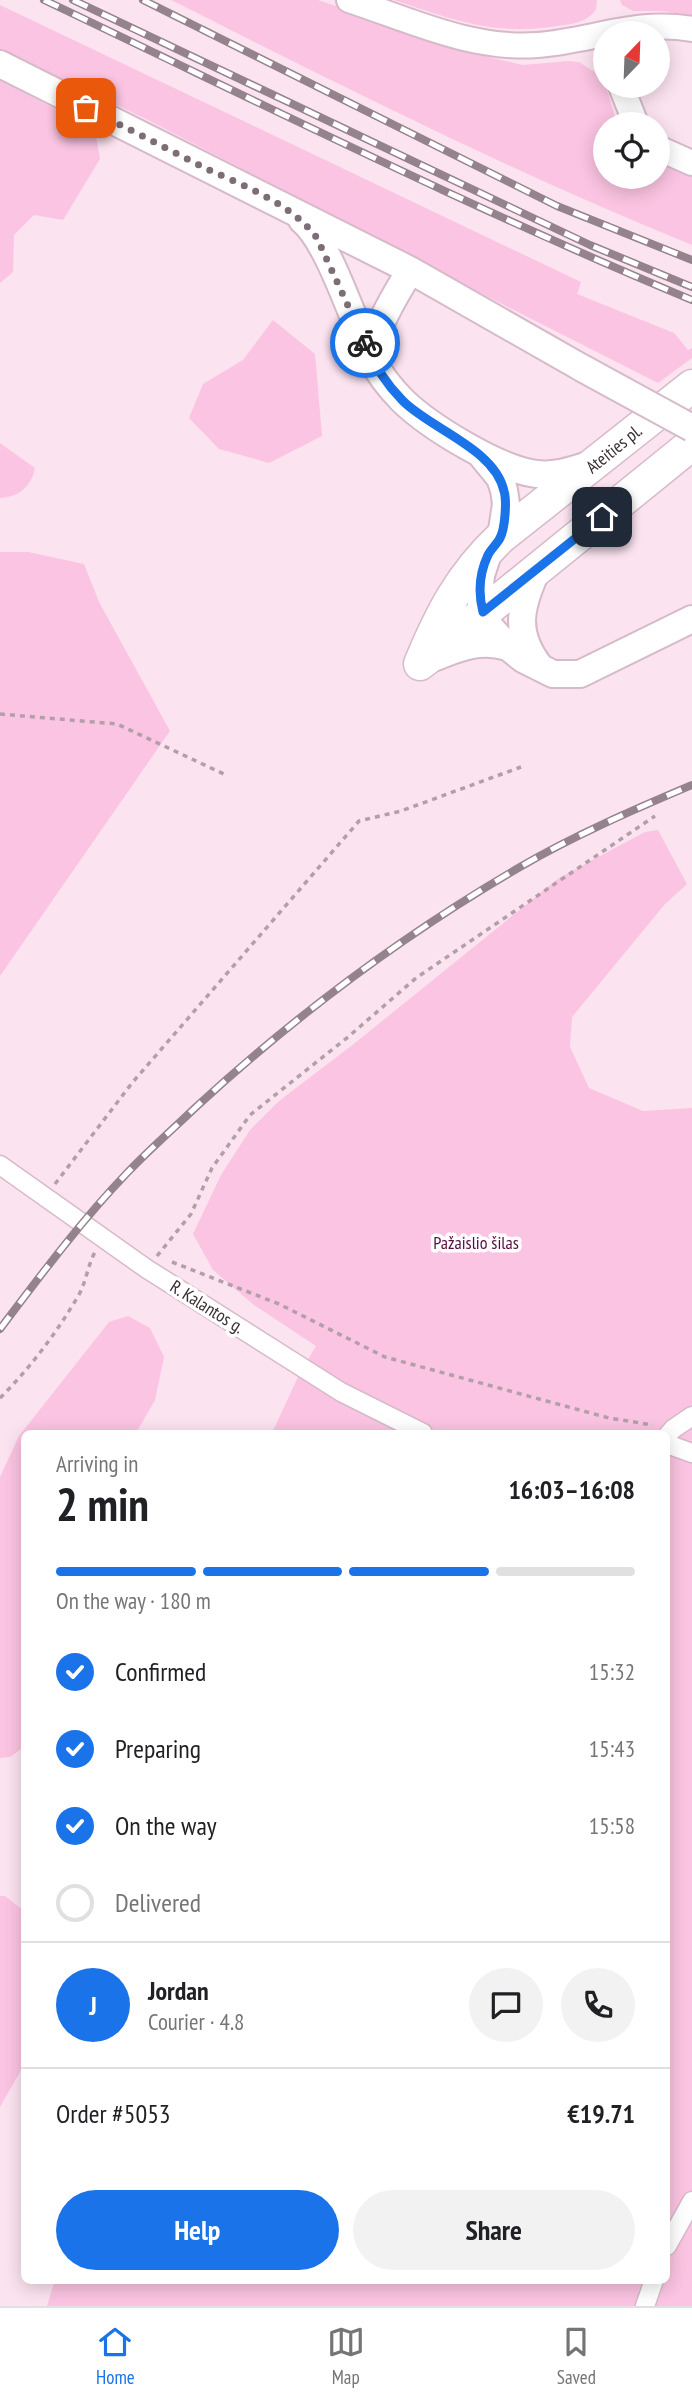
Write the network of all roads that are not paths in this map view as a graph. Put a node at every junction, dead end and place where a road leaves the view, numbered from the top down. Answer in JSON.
{"nodes":[{"id":1,"x":349,"y":0,"type":"edge"},
{"id":2,"x":670,"y":25,"type":"edge"},
{"id":3,"x":692,"y":29,"type":"edge"},
{"id":4,"x":593,"y":35,"type":"edge"},
{"id":5,"x":0,"y":64,"type":"edge"},
{"id":6,"x":670,"y":153,"type":"edge"},
{"id":7,"x":692,"y":163,"type":"edge"},
{"id":8,"x":290,"y":211,"type":"junction"},
{"id":9,"x":410,"y":270,"type":"junction"},
{"id":10,"x":379,"y":372,"type":"junction"},
{"id":11,"x":692,"y":386,"type":"edge"},
{"id":12,"x":692,"y":428,"type":"edge"},
{"id":13,"x":692,"y":444,"type":"edge"},
{"id":14,"x":482,"y":455,"type":"junction"},
{"id":15,"x":595,"y":464,"type":"junction"},
{"id":16,"x":501,"y":537,"type":"junction"},
{"id":17,"x":538,"y":567,"type":"junction"},
{"id":18,"x":483,"y":612,"type":"junction"},
{"id":19,"x":692,"y":619,"type":"edge"},
{"id":20,"x":508,"y":647,"type":"junction"},
{"id":21,"x":420,"y":664,"type":"junction"},
{"id":22,"x":541,"y":668,"type":"junction"},
{"id":23,"x":0,"y":1166,"type":"edge"},
{"id":24,"x":692,"y":1416,"type":"edge"},
{"id":25,"x":417,"y":1430,"type":"edge"},
{"id":26,"x":670,"y":1436,"type":"edge"},
{"id":27,"x":670,"y":1438,"type":"edge"},
{"id":28,"x":692,"y":1453,"type":"edge"},
{"id":29,"x":692,"y":2200,"type":"edge"},
{"id":30,"x":670,"y":2240,"type":"edge"},
{"id":31,"x":653,"y":2284,"type":"edge"},
{"id":32,"x":645,"y":2306,"type":"edge"}],
"edges":[{"from":1,"to":4,"type":"main road"},
{"from":2,"to":3,"type":"main road"},
{"from":5,"to":8,"type":"main road"},
{"from":6,"to":7,"type":"main road"},
{"from":8,"to":9,"type":"main road"},
{"from":8,"to":10,"type":"main road"},
{"from":9,"to":10,"type":"main road"},
{"from":9,"to":12,"type":"main road","bridge":true},
{"from":10,"to":14,"type":"main road"},
{"from":11,"to":15,"type":"highway","name":"Ateities pl."},
{"from":13,"to":17,"type":"highway"},
{"from":14,"to":15,"type":"main road"},
{"from":14,"to":16,"type":"main road"},
{"from":15,"to":16,"type":"highway","name":"Ateities pl."},
{"from":16,"to":18,"type":"main road"},
{"from":16,"to":21,"type":"highway","name":"Ateities pl."},
{"from":17,"to":18,"type":"highway"},
{"from":17,"to":22,"type":"main road"},
{"from":18,"to":20,"type":"main road"},
{"from":18,"to":21,"type":"highway"},
{"from":19,"to":22,"type":"main road"},
{"from":20,"to":21,"type":"main road"},
{"from":20,"to":22,"type":"main road"},
{"from":23,"to":25,"type":"street","name":"R. Kalantos g."},
{"from":24,"to":26,"type":"street"},
{"from":27,"to":28,"type":"street"},
{"from":29,"to":30,"type":"street"},
{"from":31,"to":32,"type":"street"}]}
